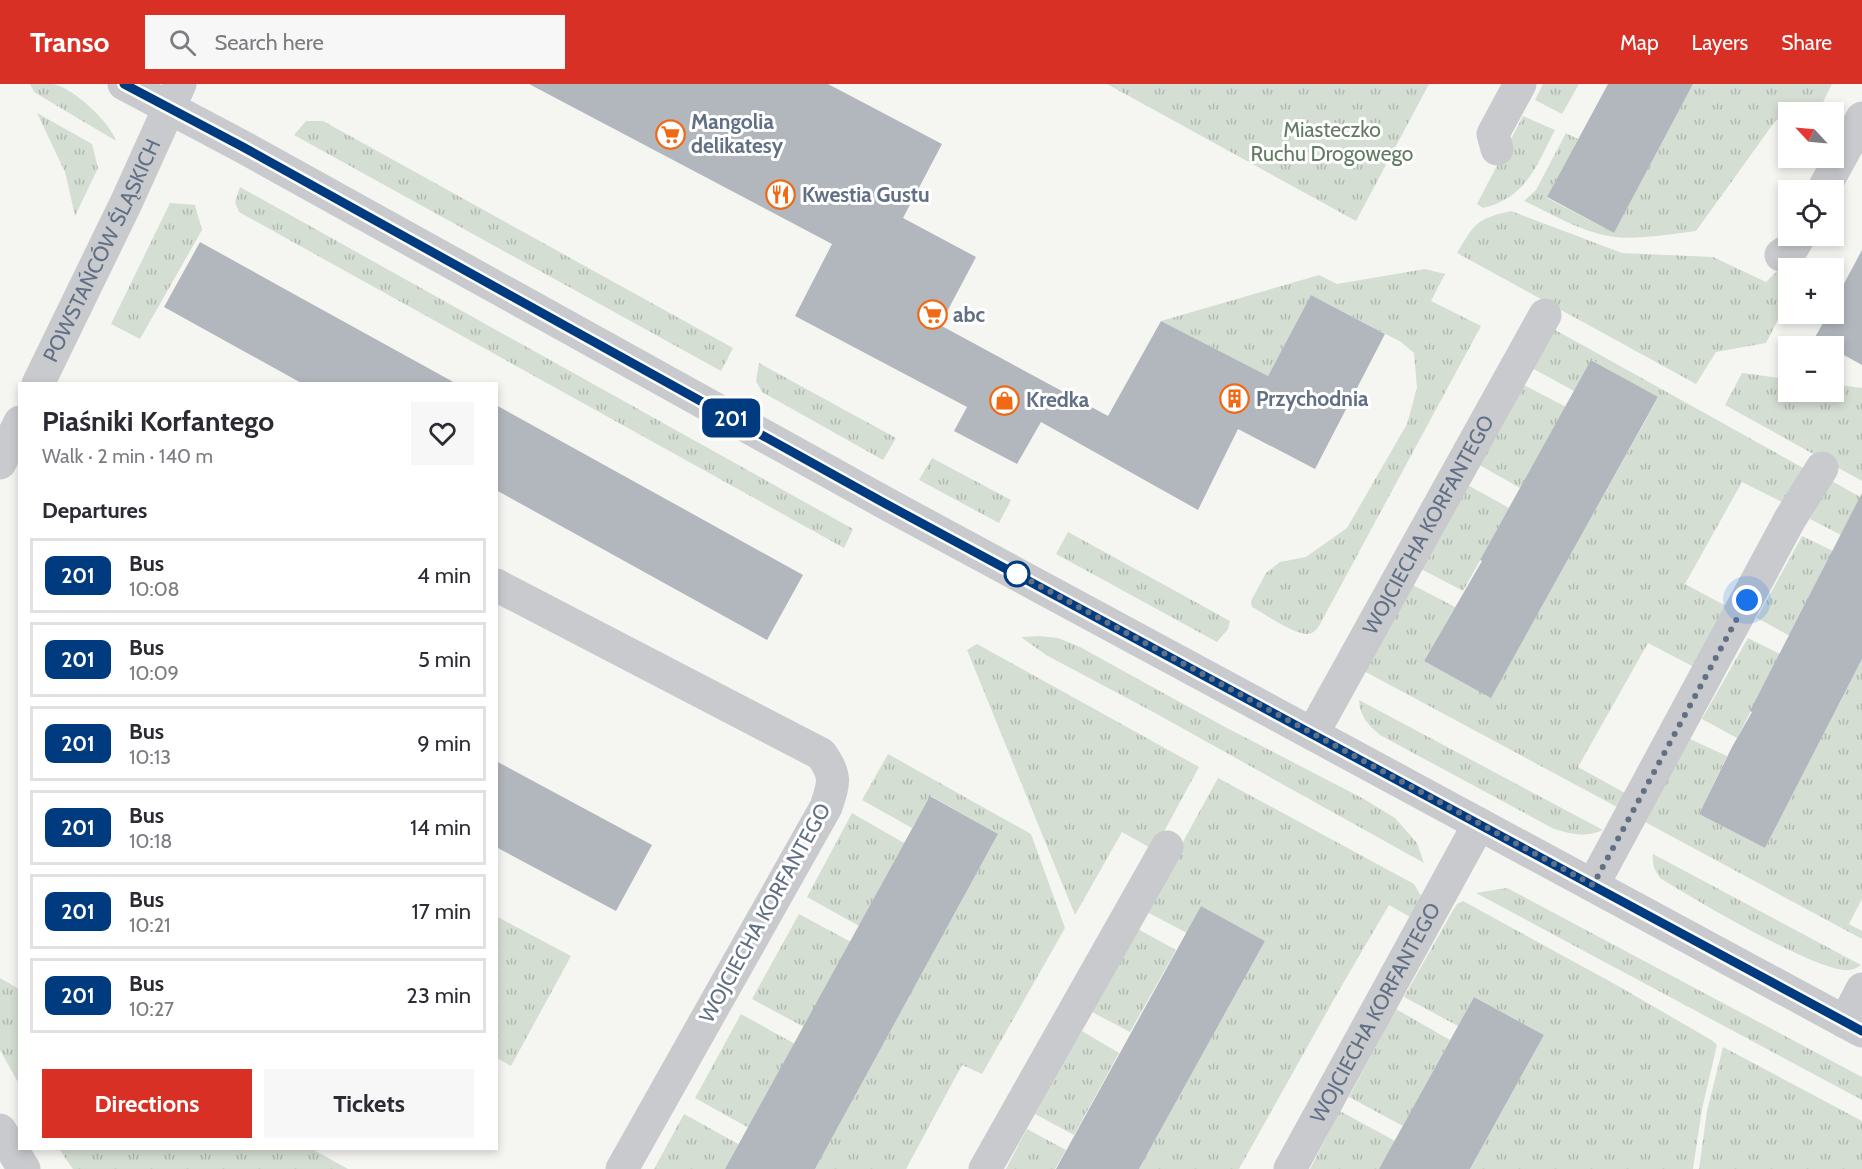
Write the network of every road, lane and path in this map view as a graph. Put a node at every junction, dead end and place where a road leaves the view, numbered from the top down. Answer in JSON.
{"nodes":[{"id":1,"x":124,"y":84,"type":"edge"},
{"id":2,"x":1520,"y":84,"type":"edge"},
{"id":3,"x":174,"y":96,"type":"edge"},
{"id":4,"x":1862,"y":118,"type":"edge"},
{"id":5,"x":1497,"y":149,"type":"dead end"},
{"id":6,"x":1828,"y":180,"type":"edge"},
{"id":7,"x":1545,"y":315,"type":"dead end"},
{"id":8,"x":39,"y":382,"type":"edge"},
{"id":9,"x":18,"y":426,"type":"edge"},
{"id":10,"x":0,"y":463,"type":"edge"},
{"id":11,"x":1822,"y":468,"type":"dead end"},
{"id":12,"x":498,"y":586,"type":"edge"},
{"id":13,"x":1313,"y":733,"type":"junction"},
{"id":14,"x":1479,"y":824,"type":"junction"},
{"id":15,"x":1167,"y":847,"type":"dead end"},
{"id":16,"x":1593,"y":885,"type":"junction"},
{"id":17,"x":1862,"y":989,"type":"edge"},
{"id":18,"x":1853,"y":1026,"type":"edge"},
{"id":19,"x":0,"y":1130,"type":"edge"},
{"id":20,"x":24,"y":1169,"type":"edge"},
{"id":21,"x":622,"y":1169,"type":"edge"},
{"id":22,"x":985,"y":1169,"type":"edge"},
{"id":23,"x":1290,"y":1169,"type":"edge"}],
"edges":[{"from":1,"to":3,"type":"street"},
{"from":2,"to":5,"type":"street"},
{"from":3,"to":8,"type":"street","name":"POWSTAŃCÓW ŚLĄSKICH"},
{"from":3,"to":13,"type":"street"},
{"from":4,"to":6,"type":"street"},
{"from":7,"to":13,"type":"street","name":"WOJCIECHA KORFANTEGO"},
{"from":9,"to":10,"type":"street"},
{"from":11,"to":16,"type":"street"},
{"from":12,"to":21,"type":"street","name":"WOJCIECHA KORFANTEGO"},
{"from":13,"to":14,"type":"street"},
{"from":14,"to":16,"type":"street"},
{"from":14,"to":23,"type":"street","name":"WOJCIECHA KORFANTEGO"},
{"from":15,"to":22,"type":"street"},
{"from":16,"to":18,"type":"street"},
{"from":17,"to":18,"type":"street"},
{"from":19,"to":20,"type":"street"}]}
